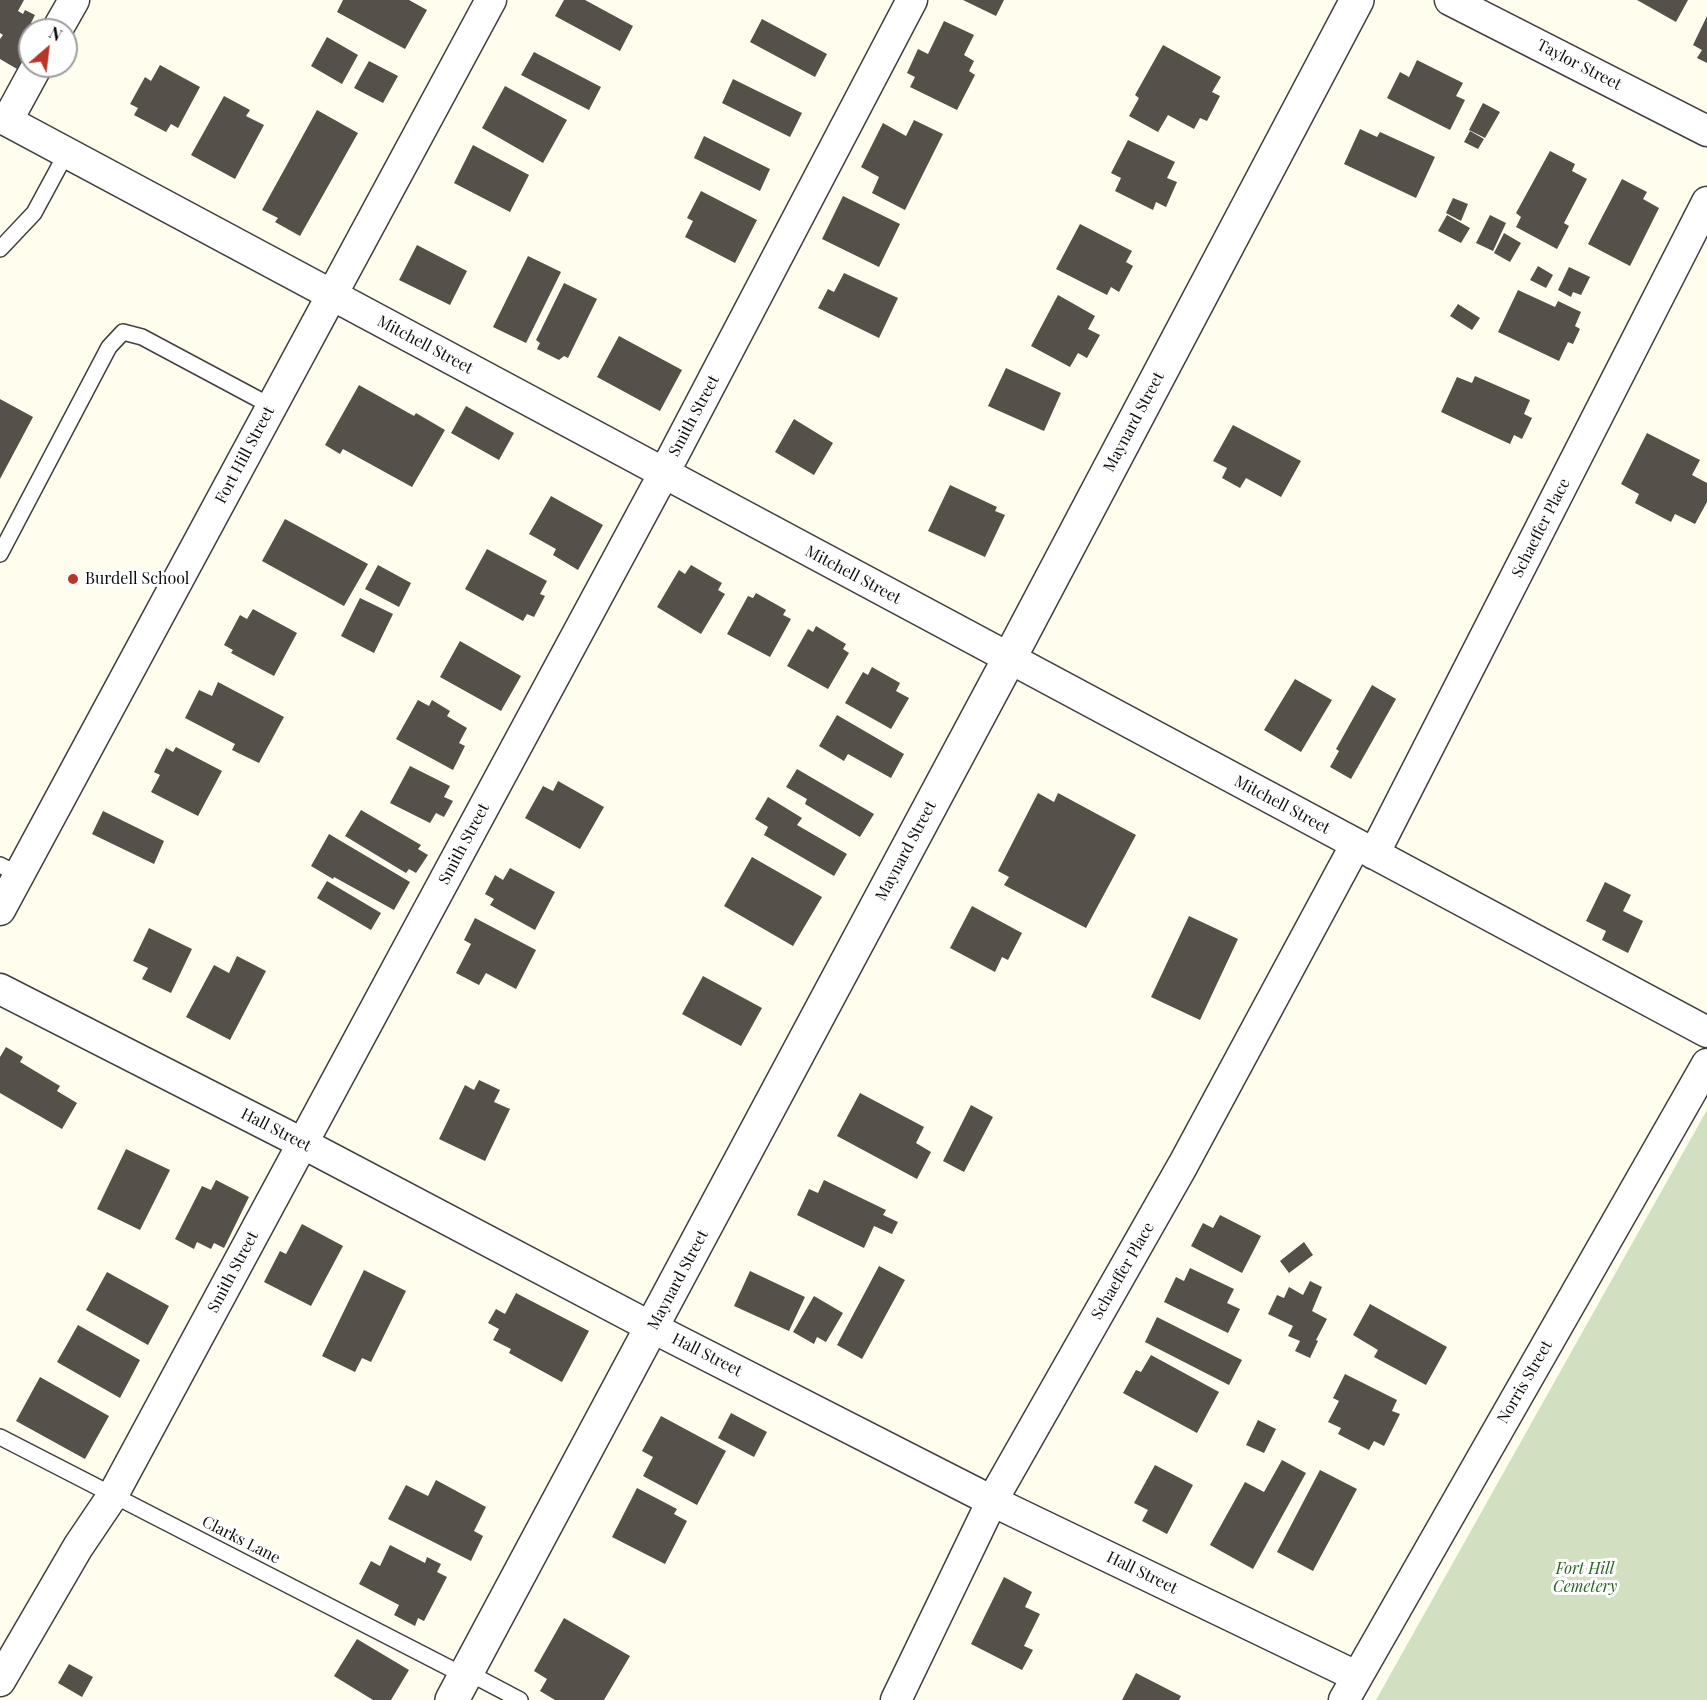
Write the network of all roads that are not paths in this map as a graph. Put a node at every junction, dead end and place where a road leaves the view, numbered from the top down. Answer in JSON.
{"nodes":[{"id":1,"x":74,"y":0,"type":"edge"},
{"id":2,"x":491,"y":0,"type":"edge"},
{"id":3,"x":912,"y":0,"type":"edge"},
{"id":4,"x":1357,"y":0,"type":"edge"},
{"id":5,"x":1450,"y":0,"type":"edge"},
{"id":6,"x":64,"y":18,"type":"edge"},
{"id":7,"x":29,"y":78,"type":"edge"},
{"id":8,"x":3,"y":119,"type":"edge"},
{"id":9,"x":1707,"y":131,"type":"edge"},
{"id":10,"x":67,"y":152,"type":"junction"},
{"id":11,"x":1707,"y":202,"type":"edge"},
{"id":12,"x":0,"y":249,"type":"edge"},
{"id":13,"x":331,"y":294,"type":"junction"},
{"id":14,"x":271,"y":405,"type":"junction"},
{"id":15,"x":664,"y":473,"type":"junction"},
{"id":16,"x":0,"y":554,"type":"edge"},
{"id":17,"x":1009,"y":659,"type":"junction"},
{"id":18,"x":1365,"y":849,"type":"junction"},
{"id":19,"x":9,"y":870,"type":"edge"},
{"id":20,"x":0,"y":910,"type":"edge"},
{"id":21,"x":0,"y":989,"type":"edge"},
{"id":22,"x":1707,"y":1032,"type":"edge"},
{"id":23,"x":1707,"y":1064,"type":"edge"},
{"id":24,"x":302,"y":1143,"type":"junction"},
{"id":25,"x":652,"y":1328,"type":"junction"},
{"id":26,"x":0,"y":1437,"type":"edge"},
{"id":27,"x":113,"y":1495,"type":"junction"},
{"id":28,"x":992,"y":1501,"type":"junction"},
{"id":29,"x":0,"y":1680,"type":"edge"},
{"id":30,"x":462,"y":1683,"type":"edge"},
{"id":31,"x":1350,"y":1688,"type":"edge"},
{"id":32,"x":520,"y":1700,"type":"edge"},
{"id":33,"x":896,"y":1700,"type":"edge"}],
"edges":[{"from":1,"to":6,"type":"street"},
{"from":2,"to":13,"type":"street","name":"Fort Hill Street"},
{"from":3,"to":15,"type":"street","name":"Smith Street"},
{"from":4,"to":17,"type":"street","name":"Maynard Street"},
{"from":5,"to":9,"type":"street","name":"Taylor Street"},
{"from":7,"to":8,"type":"street"},
{"from":8,"to":10,"type":"street","name":"Mitchell Street"},
{"from":10,"to":12,"type":"lane"},
{"from":10,"to":13,"type":"street","name":"Mitchell Street"},
{"from":11,"to":18,"type":"street","name":"Schaeffer Place"},
{"from":13,"to":14,"type":"street","name":"Fort Hill Street"},
{"from":13,"to":15,"type":"street","name":"Mitchell Street"},
{"from":14,"to":16,"type":"lane"},
{"from":14,"to":19,"type":"street","name":"Fort Hill Street"},
{"from":15,"to":17,"type":"street","name":"Mitchell Street"},
{"from":15,"to":24,"type":"street","name":"Smith Street"},
{"from":17,"to":18,"type":"street","name":"Mitchell Street"},
{"from":17,"to":25,"type":"street","name":"Maynard Street"},
{"from":18,"to":22,"type":"street","name":"Mitchell Street"},
{"from":18,"to":28,"type":"street","name":"Schaeffer Place"},
{"from":19,"to":20,"type":"street","name":"Fort Hill Street"},
{"from":21,"to":24,"type":"street","name":"Hall Street"},
{"from":23,"to":31,"type":"street","name":"Norris Street"},
{"from":24,"to":25,"type":"street","name":"Hall Street"},
{"from":24,"to":27,"type":"street","name":"Smith Street"},
{"from":25,"to":28,"type":"street","name":"Hall Street"},
{"from":25,"to":30,"type":"street","name":"Maynard Street"},
{"from":26,"to":27,"type":"lane","name":"Clarks Lane"},
{"from":27,"to":29,"type":"street","name":"Smith Street"},
{"from":27,"to":30,"type":"lane","name":"Clarks Lane"},
{"from":28,"to":31,"type":"street","name":"Hall Street"},
{"from":28,"to":33,"type":"street","name":"Schaeffer Place"},
{"from":30,"to":32,"type":"lane","name":"Clarks Lane"}]}
